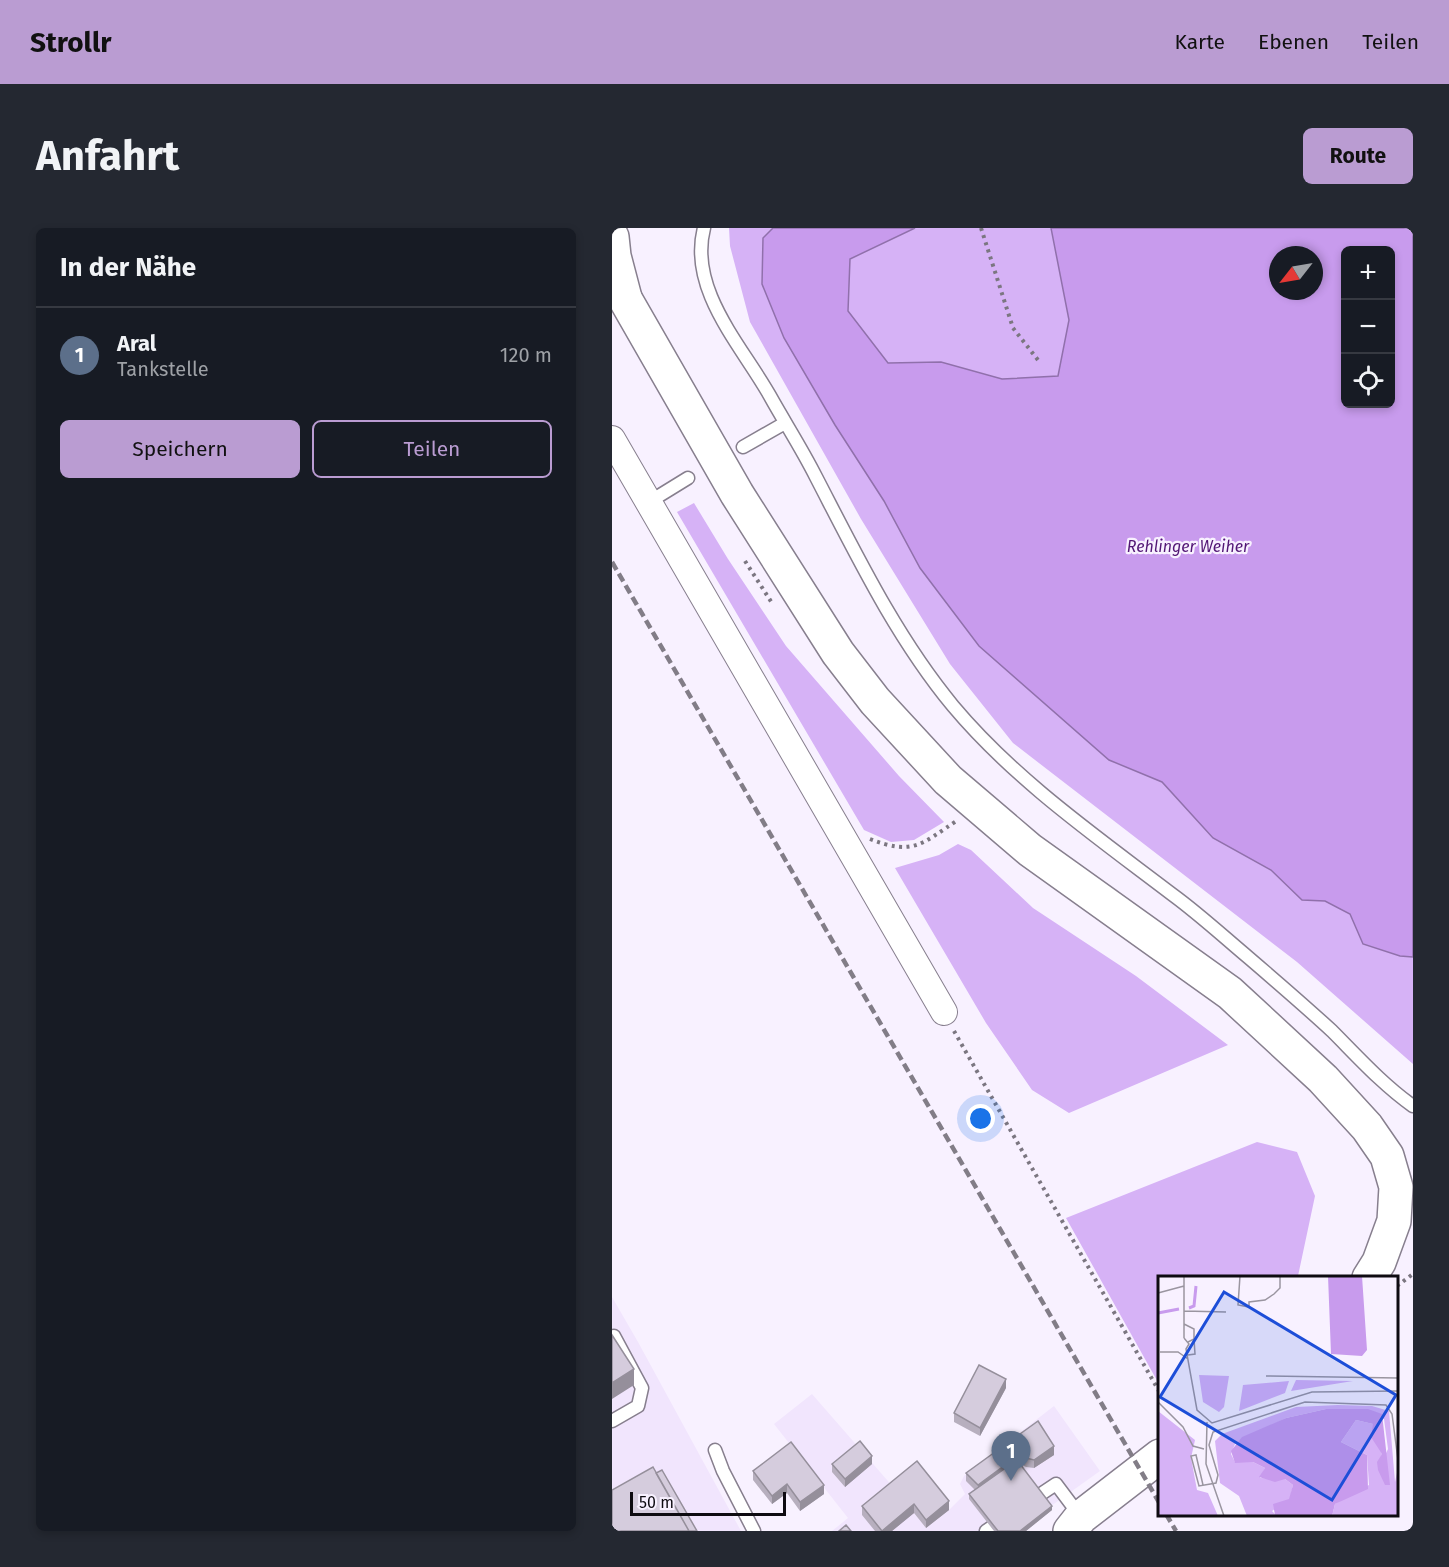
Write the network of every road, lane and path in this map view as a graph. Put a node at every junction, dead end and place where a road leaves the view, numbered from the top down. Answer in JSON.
{"nodes":[{"id":1,"x":704,"y":228,"type":"edge"},
{"id":2,"x":981,"y":228,"type":"edge"},
{"id":3,"x":612,"y":237,"type":"edge"},
{"id":4,"x":619,"y":287,"type":"edge"},
{"id":5,"x":1038,"y":360,"type":"dead end"},
{"id":6,"x":785,"y":423,"type":"junction"},
{"id":7,"x":612,"y":439,"type":"edge"},
{"id":8,"x":743,"y":447,"type":"dead end"},
{"id":9,"x":688,"y":478,"type":"dead end"},
{"id":10,"x":649,"y":502,"type":"junction"},
{"id":11,"x":959,"y":819,"type":"dead end"},
{"id":12,"x":835,"y":826,"type":"junction"},
{"id":13,"x":944,"y":1012,"type":"joint"},
{"id":14,"x":1413,"y":1106,"type":"edge"},
{"id":15,"x":1404,"y":1184,"type":"edge"},
{"id":16,"x":1413,"y":1274,"type":"edge"},
{"id":17,"x":1370,"y":1276,"type":"edge"},
{"id":18,"x":1398,"y":1285,"type":"edge"},
{"id":19,"x":612,"y":1338,"type":"edge"},
{"id":20,"x":1158,"y":1389,"type":"edge"},
{"id":21,"x":612,"y":1421,"type":"edge"},
{"id":22,"x":715,"y":1449,"type":"dead end"},
{"id":23,"x":1158,"y":1458,"type":"edge"},
{"id":24,"x":1082,"y":1526,"type":"edge"},
{"id":25,"x":754,"y":1531,"type":"edge"},
{"id":26,"x":986,"y":1531,"type":"edge"}],
"edges":[{"from":1,"to":6,"type":"lane"},
{"from":2,"to":5,"type":"path"},
{"from":3,"to":4,"type":"main road"},
{"from":4,"to":15,"type":"main road"},
{"from":6,"to":8,"type":"lane"},
{"from":6,"to":14,"type":"lane"},
{"from":7,"to":10,"type":"street"},
{"from":9,"to":10,"type":"lane"},
{"from":10,"to":12,"type":"street"},
{"from":11,"to":12,"type":"path"},
{"from":12,"to":13,"type":"street"},
{"from":13,"to":20,"type":"path"},
{"from":15,"to":17,"type":"main road"},
{"from":16,"to":18,"type":"path"},
{"from":19,"to":21,"type":"lane"},
{"from":22,"to":25,"type":"lane"},
{"from":23,"to":24,"type":"main road"},
{"from":24,"to":26,"type":"lane"}]}
